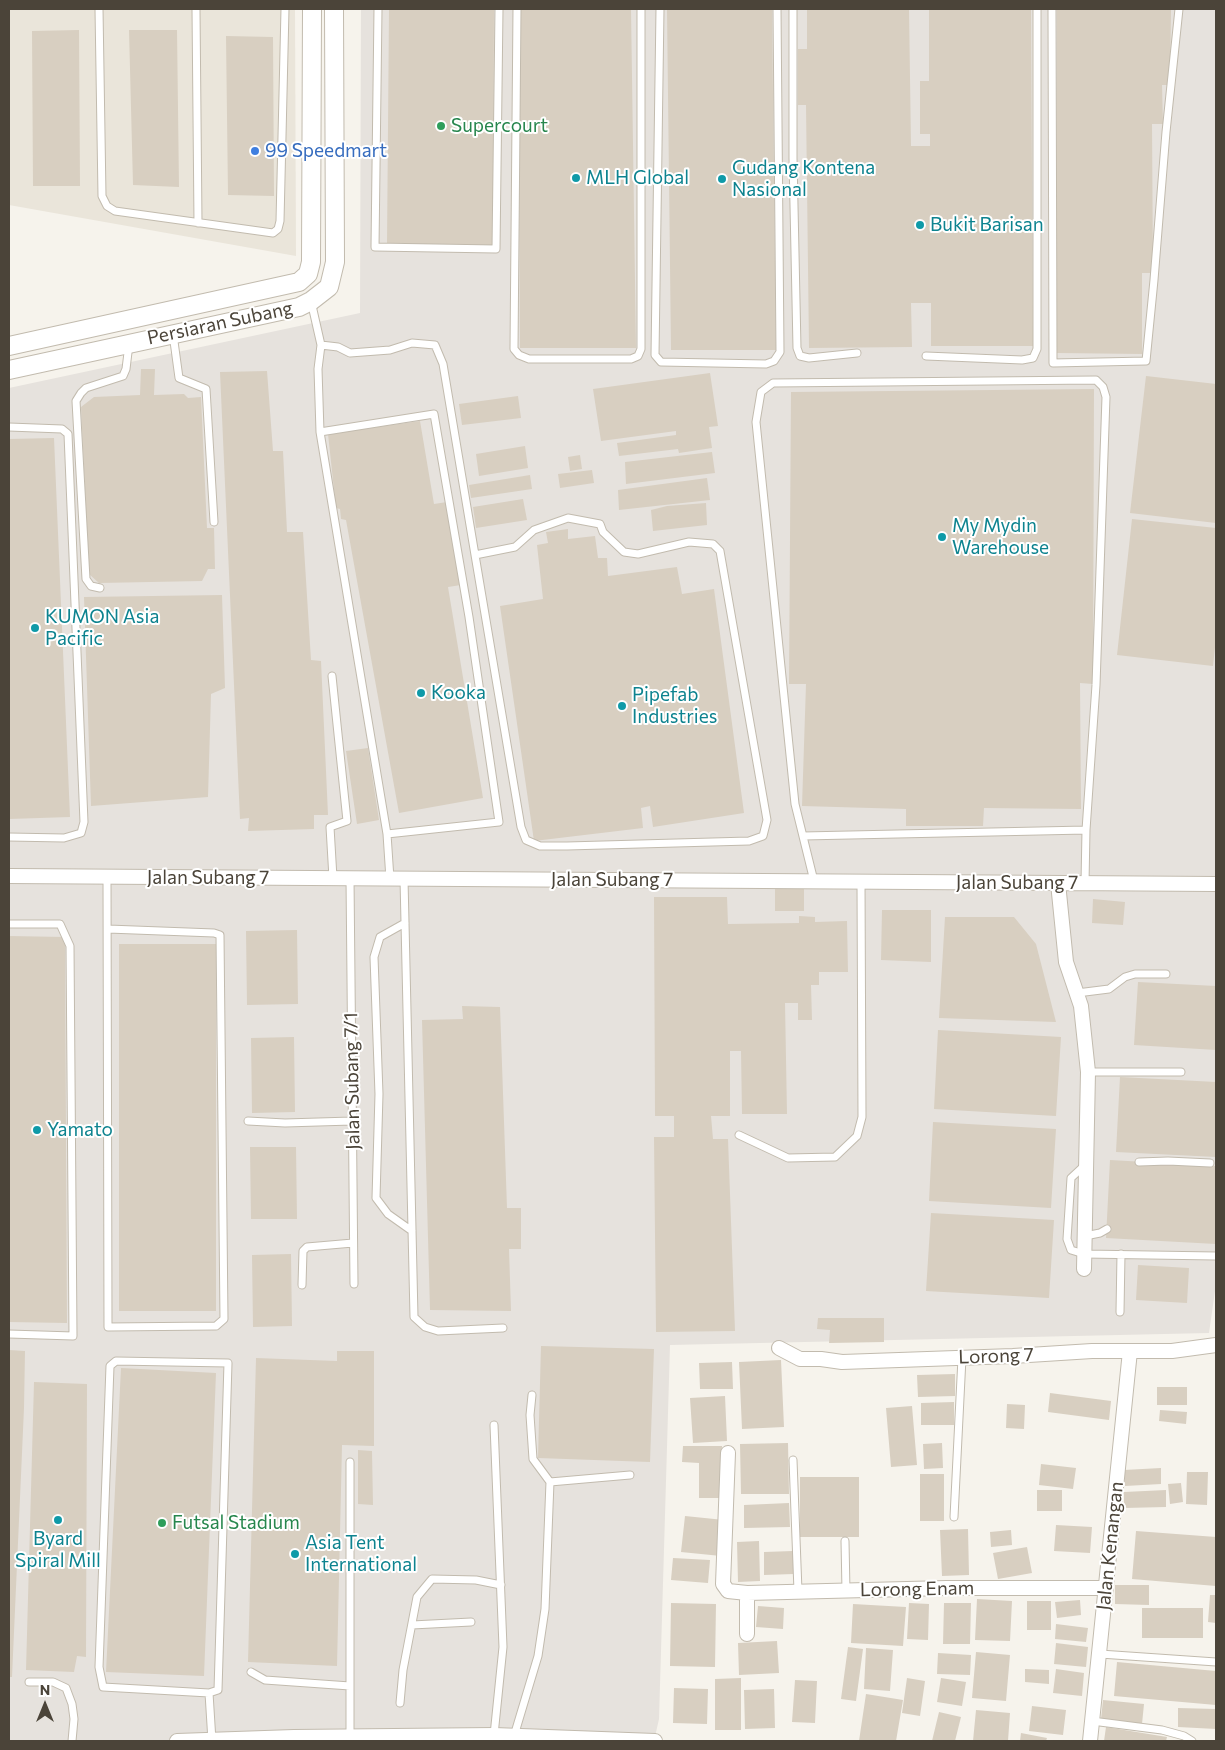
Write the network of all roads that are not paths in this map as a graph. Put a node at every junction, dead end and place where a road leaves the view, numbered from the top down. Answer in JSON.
{"nodes":[{"id":1,"x":99,"y":9,"type":"edge"},
{"id":2,"x":196,"y":9,"type":"edge"},
{"id":3,"x":285,"y":9,"type":"edge"},
{"id":4,"x":312,"y":9,"type":"edge"},
{"id":5,"x":334,"y":9,"type":"edge"},
{"id":6,"x":378,"y":9,"type":"edge"},
{"id":7,"x":499,"y":9,"type":"edge"},
{"id":8,"x":517,"y":9,"type":"edge"},
{"id":9,"x":641,"y":9,"type":"edge"},
{"id":10,"x":660,"y":9,"type":"edge"},
{"id":11,"x":777,"y":9,"type":"edge"},
{"id":12,"x":793,"y":9,"type":"edge"},
{"id":13,"x":1037,"y":9,"type":"edge"},
{"id":14,"x":1052,"y":9,"type":"edge"},
{"id":15,"x":1179,"y":9,"type":"edge"},
{"id":16,"x":198,"y":223,"type":"junction"},
{"id":17,"x":311,"y":302,"type":"junction"},
{"id":18,"x":173,"y":334,"type":"junction"},
{"id":19,"x":130,"y":343,"type":"junction"},
{"id":20,"x":321,"y":345,"type":"junction"},
{"id":21,"x":9,"y":346,"type":"edge"},
{"id":22,"x":858,"y":353,"type":"dead end"},
{"id":23,"x":926,"y":356,"type":"dead end"},
{"id":24,"x":9,"y":370,"type":"edge"},
{"id":25,"x":9,"y":427,"type":"edge"},
{"id":26,"x":320,"y":432,"type":"junction"},
{"id":27,"x":214,"y":522,"type":"dead end"},
{"id":28,"x":475,"y":555,"type":"junction"},
{"id":29,"x":100,"y":588,"type":"dead end"},
{"id":30,"x":332,"y":676,"type":"dead end"},
{"id":31,"x":1086,"y":830,"type":"junction"},
{"id":32,"x":387,"y":834,"type":"junction"},
{"id":33,"x":803,"y":836,"type":"junction"},
{"id":34,"x":9,"y":837,"type":"edge"},
{"id":35,"x":9,"y":876,"type":"edge"},
{"id":36,"x":107,"y":877,"type":"junction"},
{"id":37,"x":333,"y":878,"type":"junction"},
{"id":38,"x":350,"y":878,"type":"junction"},
{"id":39,"x":390,"y":879,"type":"junction"},
{"id":40,"x":404,"y":879,"type":"junction"},
{"id":41,"x":814,"y":881,"type":"junction"},
{"id":42,"x":860,"y":882,"type":"junction"},
{"id":43,"x":1058,"y":883,"type":"junction"},
{"id":44,"x":1085,"y":883,"type":"junction"},
{"id":45,"x":1216,"y":884,"type":"edge"},
{"id":46,"x":405,"y":923,"type":"junction"},
{"id":47,"x":9,"y":924,"type":"edge"},
{"id":48,"x":108,"y":929,"type":"junction"},
{"id":49,"x":1166,"y":974,"type":"dead end"},
{"id":50,"x":1077,"y":993,"type":"junction"},
{"id":51,"x":1088,"y":1072,"type":"junction"},
{"id":52,"x":1181,"y":1072,"type":"dead end"},
{"id":53,"x":248,"y":1121,"type":"dead end"},
{"id":54,"x":352,"y":1121,"type":"junction"},
{"id":55,"x":739,"y":1135,"type":"dead end"},
{"id":56,"x":1139,"y":1162,"type":"dead end"},
{"id":57,"x":1210,"y":1163,"type":"dead end"},
{"id":58,"x":1086,"y":1164,"type":"junction"},
{"id":59,"x":1107,"y":1229,"type":"dead end"},
{"id":60,"x":412,"y":1231,"type":"junction"},
{"id":61,"x":1085,"y":1236,"type":"junction"},
{"id":62,"x":354,"y":1243,"type":"junction"},
{"id":63,"x":1084,"y":1254,"type":"junction"},
{"id":64,"x":1121,"y":1254,"type":"junction"},
{"id":65,"x":1216,"y":1256,"type":"edge"},
{"id":66,"x":1084,"y":1269,"type":"dead end"},
{"id":67,"x":354,"y":1284,"type":"dead end"},
{"id":68,"x":302,"y":1285,"type":"dead end"},
{"id":69,"x":1120,"y":1312,"type":"dead end"},
{"id":70,"x":502,"y":1328,"type":"dead end"},
{"id":71,"x":9,"y":1334,"type":"edge"},
{"id":72,"x":1216,"y":1345,"type":"edge"},
{"id":73,"x":779,"y":1348,"type":"dead end"},
{"id":74,"x":1130,"y":1351,"type":"junction"},
{"id":75,"x":962,"y":1358,"type":"junction"},
{"id":76,"x":532,"y":1395,"type":"dead end"},
{"id":77,"x":494,"y":1426,"type":"dead end"},
{"id":78,"x":728,"y":1453,"type":"dead end"},
{"id":79,"x":792,"y":1460,"type":"dead end"},
{"id":80,"x":350,"y":1462,"type":"dead end"},
{"id":81,"x":630,"y":1475,"type":"dead end"},
{"id":82,"x":550,"y":1482,"type":"junction"},
{"id":83,"x":954,"y":1517,"type":"dead end"},
{"id":84,"x":844,"y":1540,"type":"dead end"},
{"id":85,"x":501,"y":1585,"type":"junction"},
{"id":86,"x":1106,"y":1588,"type":"junction"},
{"id":87,"x":798,"y":1591,"type":"junction"},
{"id":88,"x":846,"y":1591,"type":"junction"},
{"id":89,"x":747,"y":1592,"type":"junction"},
{"id":90,"x":471,"y":1622,"type":"dead end"},
{"id":91,"x":412,"y":1626,"type":"junction"},
{"id":92,"x":747,"y":1634,"type":"dead end"},
{"id":93,"x":1100,"y":1654,"type":"junction"},
{"id":94,"x":1216,"y":1662,"type":"edge"},
{"id":95,"x":251,"y":1672,"type":"dead end"},
{"id":96,"x":29,"y":1682,"type":"dead end"},
{"id":97,"x":350,"y":1686,"type":"junction"},
{"id":98,"x":209,"y":1693,"type":"junction"},
{"id":99,"x":400,"y":1703,"type":"dead end"},
{"id":100,"x":1092,"y":1721,"type":"junction"},
{"id":101,"x":494,"y":1735,"type":"junction"},
{"id":102,"x":350,"y":1736,"type":"junction"},
{"id":103,"x":294,"y":1739,"type":"edge"},
{"id":104,"x":514,"y":1739,"type":"edge"},
{"id":105,"x":212,"y":1740,"type":"edge"},
{"id":106,"x":649,"y":1740,"type":"edge"},
{"id":107,"x":72,"y":1741,"type":"edge"},
{"id":108,"x":177,"y":1741,"type":"edge"},
{"id":109,"x":1090,"y":1741,"type":"edge"},
{"id":110,"x":1192,"y":1741,"type":"edge"}],
"edges":[{"from":1,"to":16,"type":"lane"},
{"from":2,"to":16,"type":"lane"},
{"from":3,"to":16,"type":"lane"},
{"from":4,"to":21,"type":"street","name":"Persiaran Subang"},
{"from":5,"to":17,"type":"street","name":"Persiaran Subang"},
{"from":6,"to":7,"type":"lane"},
{"from":8,"to":9,"type":"lane"},
{"from":10,"to":11,"type":"lane"},
{"from":12,"to":22,"type":"lane"},
{"from":13,"to":23,"type":"lane"},
{"from":14,"to":15,"type":"lane"},
{"from":17,"to":18,"type":"street","name":"Persiaran Subang"},
{"from":17,"to":20,"type":"lane"},
{"from":18,"to":19,"type":"street","name":"Persiaran Subang"},
{"from":18,"to":27,"type":"lane"},
{"from":19,"to":24,"type":"street","name":"Persiaran Subang"},
{"from":19,"to":29,"type":"lane"},
{"from":20,"to":26,"type":"lane"},
{"from":20,"to":28,"type":"lane"},
{"from":25,"to":34,"type":"lane"},
{"from":26,"to":32,"type":"lane"},
{"from":26,"to":32,"type":"lane"},
{"from":28,"to":28,"type":"lane"},
{"from":30,"to":37,"type":"lane"},
{"from":31,"to":33,"type":"lane"},
{"from":31,"to":33,"type":"lane"},
{"from":31,"to":44,"type":"lane"},
{"from":32,"to":39,"type":"lane"},
{"from":33,"to":41,"type":"lane"},
{"from":35,"to":36,"type":"street","name":"Jalan Subang 7"},
{"from":36,"to":37,"type":"street","name":"Jalan Subang 7"},
{"from":36,"to":48,"type":"lane"},
{"from":37,"to":38,"type":"street","name":"Jalan Subang 7"},
{"from":38,"to":39,"type":"street","name":"Jalan Subang 7"},
{"from":38,"to":54,"type":"lane","name":"Jalan Subang 7/1"},
{"from":39,"to":40,"type":"street","name":"Jalan Subang 7"},
{"from":40,"to":41,"type":"street","name":"Jalan Subang 7"},
{"from":40,"to":46,"type":"lane"},
{"from":41,"to":42,"type":"street","name":"Jalan Subang 7"},
{"from":42,"to":43,"type":"street","name":"Jalan Subang 7"},
{"from":42,"to":55,"type":"lane"},
{"from":43,"to":44,"type":"street","name":"Jalan Subang 7"},
{"from":43,"to":50,"type":"street"},
{"from":44,"to":45,"type":"street","name":"Jalan Subang 7"},
{"from":46,"to":60,"type":"lane"},
{"from":46,"to":60,"type":"lane"},
{"from":47,"to":71,"type":"lane"},
{"from":48,"to":48,"type":"lane"},
{"from":49,"to":50,"type":"lane"},
{"from":50,"to":51,"type":"street"},
{"from":51,"to":52,"type":"lane"},
{"from":51,"to":58,"type":"street"},
{"from":53,"to":54,"type":"lane"},
{"from":54,"to":62,"type":"lane","name":"Jalan Subang 7/1"},
{"from":56,"to":57,"type":"lane"},
{"from":58,"to":61,"type":"street"},
{"from":58,"to":63,"type":"lane"},
{"from":59,"to":61,"type":"lane"},
{"from":60,"to":70,"type":"lane"},
{"from":61,"to":63,"type":"street"},
{"from":62,"to":67,"type":"lane","name":"Jalan Subang 7/1"},
{"from":62,"to":68,"type":"lane"},
{"from":63,"to":64,"type":"lane"},
{"from":63,"to":66,"type":"street"},
{"from":64,"to":65,"type":"lane"},
{"from":64,"to":69,"type":"lane"},
{"from":72,"to":74,"type":"street","name":"Lorong 7"},
{"from":73,"to":75,"type":"street","name":"Lorong 7"},
{"from":74,"to":75,"type":"street","name":"Lorong 7"},
{"from":74,"to":86,"type":"street","name":"Jalan Kenangan"},
{"from":75,"to":83,"type":"lane"},
{"from":76,"to":82,"type":"lane"},
{"from":77,"to":85,"type":"lane"},
{"from":78,"to":89,"type":"street","name":"Lorong Enam"},
{"from":79,"to":87,"type":"lane"},
{"from":80,"to":97,"type":"lane"},
{"from":81,"to":82,"type":"lane"},
{"from":82,"to":104,"type":"lane"},
{"from":84,"to":88,"type":"lane"},
{"from":85,"to":91,"type":"lane"},
{"from":85,"to":101,"type":"lane"},
{"from":86,"to":88,"type":"street","name":"Lorong Enam"},
{"from":86,"to":93,"type":"street","name":"Jalan Kenangan"},
{"from":87,"to":88,"type":"street","name":"Lorong Enam"},
{"from":87,"to":89,"type":"street","name":"Lorong Enam"},
{"from":89,"to":92,"type":"street"},
{"from":90,"to":91,"type":"lane"},
{"from":91,"to":99,"type":"lane"},
{"from":93,"to":94,"type":"lane"},
{"from":93,"to":100,"type":"street","name":"Jalan Kenangan"},
{"from":95,"to":97,"type":"lane"},
{"from":96,"to":107,"type":"lane"},
{"from":97,"to":102,"type":"lane"},
{"from":98,"to":98,"type":"lane"},
{"from":98,"to":105,"type":"lane"},
{"from":100,"to":109,"type":"street","name":"Jalan Kenangan"},
{"from":100,"to":110,"type":"lane"},
{"from":101,"to":102,"type":"street"},
{"from":101,"to":104,"type":"street"},
{"from":102,"to":103,"type":"street"},
{"from":103,"to":105,"type":"street"},
{"from":104,"to":106,"type":"street"},
{"from":105,"to":108,"type":"street"}]}
